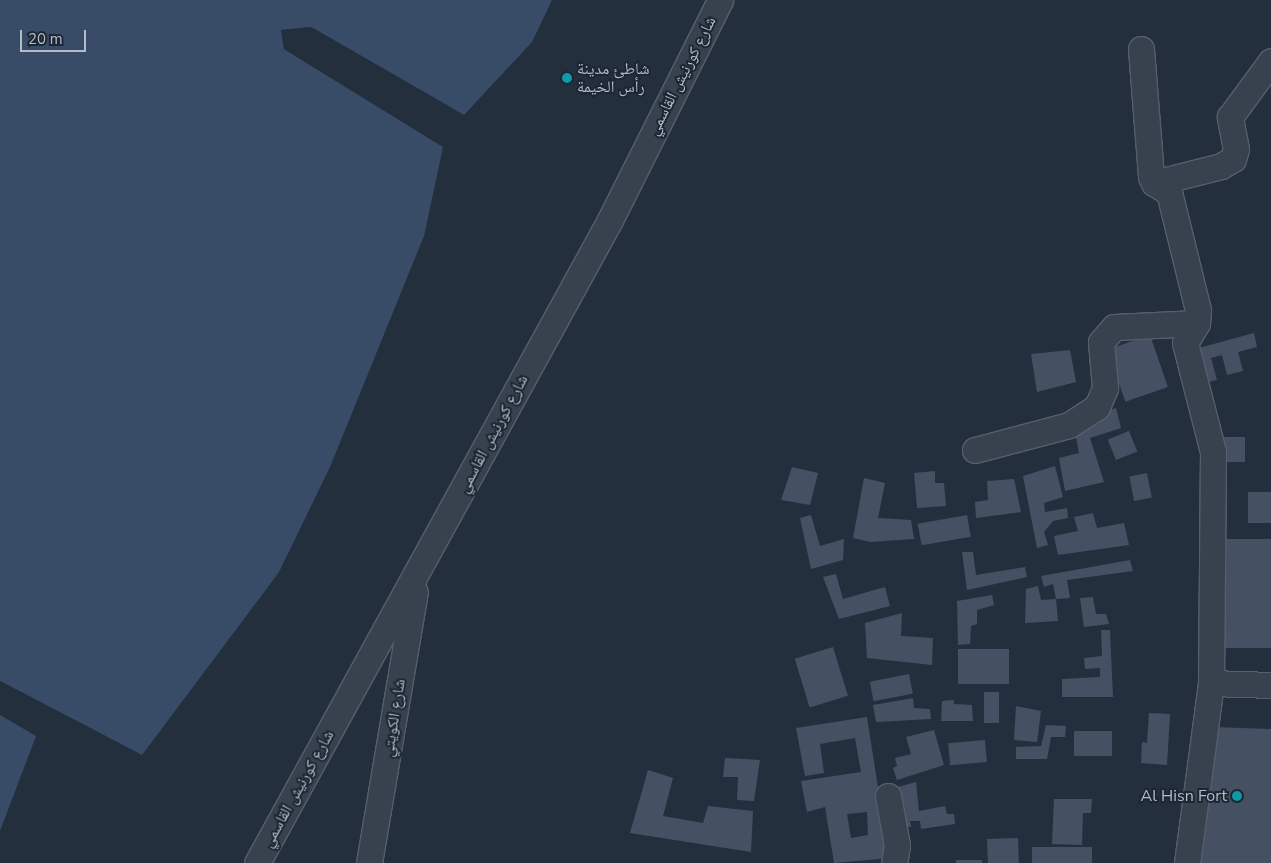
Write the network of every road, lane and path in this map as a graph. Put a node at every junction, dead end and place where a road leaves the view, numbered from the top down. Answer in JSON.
{"nodes":[{"id":1,"x":720,"y":0,"type":"edge"},
{"id":2,"x":1141,"y":49,"type":"dead end"},
{"id":3,"x":1271,"y":61,"type":"edge"},
{"id":4,"x":1154,"y":183,"type":"junction"},
{"id":5,"x":1197,"y":323,"type":"junction"},
{"id":6,"x":975,"y":450,"type":"dead end"},
{"id":7,"x":418,"y":573,"type":"junction"},
{"id":8,"x":1211,"y":683,"type":"junction"},
{"id":9,"x":1271,"y":685,"type":"edge"},
{"id":10,"x":888,"y":796,"type":"dead end"},
{"id":11,"x":257,"y":863,"type":"edge"},
{"id":12,"x":369,"y":863,"type":"edge"},
{"id":13,"x":894,"y":863,"type":"edge"},
{"id":14,"x":1187,"y":863,"type":"edge"}],
"edges":[{"from":1,"to":7,"type":"street","name":"شارع كورنيش القاسمي"},
{"from":2,"to":4,"type":"street"},
{"from":3,"to":4,"type":"street"},
{"from":4,"to":5,"type":"street"},
{"from":5,"to":6,"type":"street"},
{"from":5,"to":8,"type":"street"},
{"from":7,"to":11,"type":"street","name":"شارع كورنيش القاسمي"},
{"from":7,"to":12,"type":"street","name":"شارع الكويتي"},
{"from":8,"to":9,"type":"street"},
{"from":8,"to":14,"type":"street"},
{"from":10,"to":13,"type":"street"}]}
